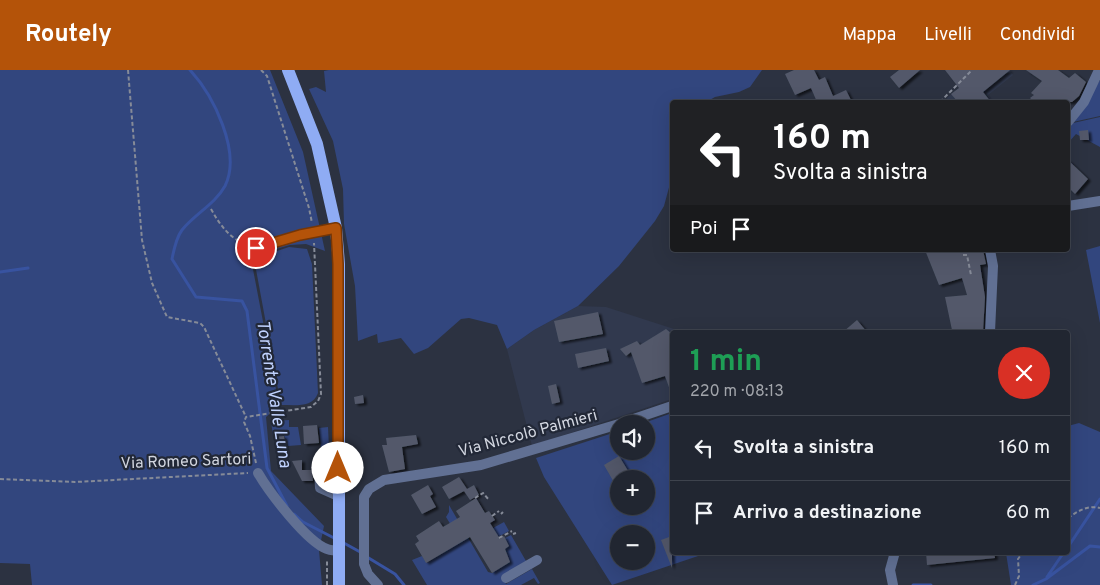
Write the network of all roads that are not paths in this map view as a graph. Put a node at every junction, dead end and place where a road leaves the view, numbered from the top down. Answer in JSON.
{"nodes":[{"id":1,"x":288,"y":70,"type":"edge"},
{"id":2,"x":1099,"y":70,"type":"edge"},
{"id":3,"x":1070,"y":120,"type":"edge"},
{"id":4,"x":1100,"y":201,"type":"edge"},
{"id":5,"x":1070,"y":206,"type":"edge"},
{"id":6,"x":336,"y":228,"type":"junction"},
{"id":7,"x":256,"y":248,"type":"road end"},
{"id":8,"x":990,"y":252,"type":"edge"},
{"id":9,"x":990,"y":330,"type":"edge"},
{"id":10,"x":670,"y":407,"type":"edge"},
{"id":11,"x":646,"y":415,"type":"edge"},
{"id":12,"x":610,"y":427,"type":"edge"},
{"id":13,"x":338,"y":453,"type":"junction"},
{"id":14,"x":258,"y":473,"type":"road end"},
{"id":15,"x":338,"y":496,"type":"junction"},
{"id":16,"x":335,"y":549,"type":"junction"},
{"id":17,"x":893,"y":555,"type":"edge"},
{"id":18,"x":537,"y":560,"type":"dead end"},
{"id":19,"x":506,"y":578,"type":"dead end"},
{"id":20,"x":893,"y":583,"type":"edge"},
{"id":21,"x":339,"y":585,"type":"edge"},
{"id":22,"x":378,"y":585,"type":"edge"}],
"edges":[{"from":1,"to":6,"type":"main road"},
{"from":2,"to":3,"type":"street"},
{"from":4,"to":5,"type":"street"},
{"from":6,"to":7,"type":"street"},
{"from":6,"to":13,"type":"main road"},
{"from":8,"to":9,"type":"street"},
{"from":10,"to":11,"type":"street","name":"Via Niccolò Palmieri"},
{"from":12,"to":22,"type":"street","name":"Via Niccolò Palmieri"},
{"from":13,"to":15,"type":"main road"},
{"from":13,"to":15,"type":"street"},
{"from":14,"to":16,"type":"street","name":"Via Romeo Sartori"},
{"from":15,"to":16,"type":"main road"},
{"from":16,"to":21,"type":"main road"},
{"from":17,"to":20,"type":"street"},
{"from":18,"to":19,"type":"street"}]}
